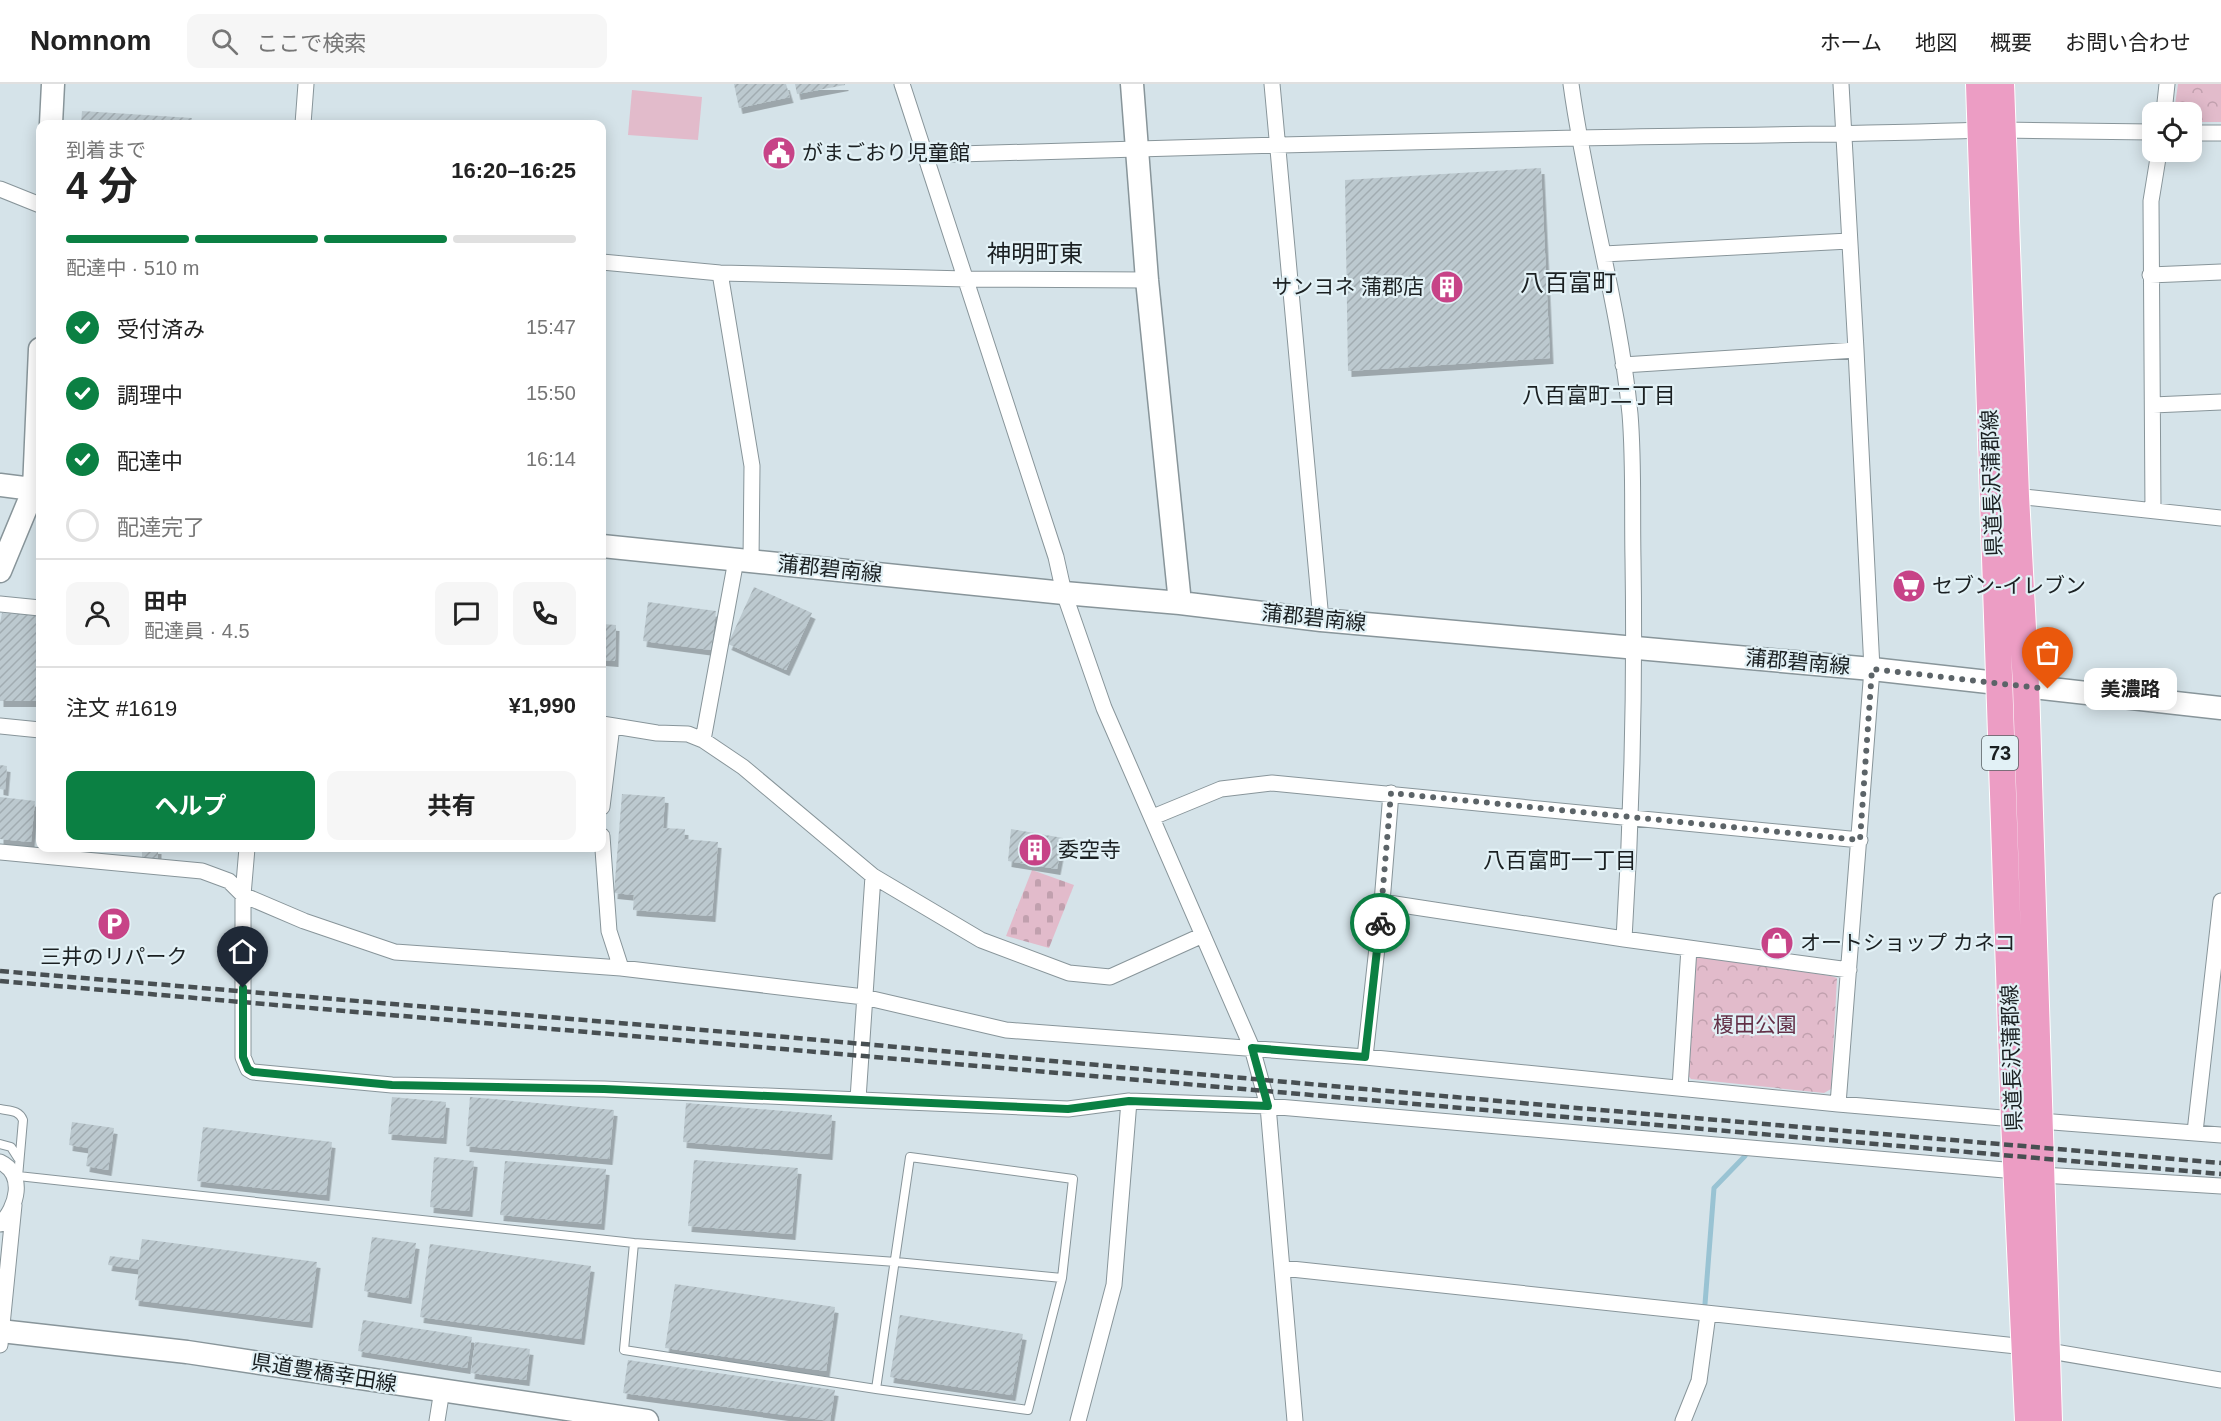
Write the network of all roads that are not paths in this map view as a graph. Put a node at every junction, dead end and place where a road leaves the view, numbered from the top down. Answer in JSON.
{"nodes":[{"id":1,"x":53,"y":84,"type":"edge"},
{"id":2,"x":306,"y":84,"type":"edge"},
{"id":3,"x":902,"y":84,"type":"edge"},
{"id":4,"x":1132,"y":84,"type":"edge"},
{"id":5,"x":1272,"y":84,"type":"edge"},
{"id":6,"x":1571,"y":84,"type":"edge"},
{"id":7,"x":1841,"y":84,"type":"edge"},
{"id":8,"x":1979,"y":84,"type":"edge"},
{"id":9,"x":2001,"y":84,"type":"edge"},
{"id":10,"x":2167,"y":84,"type":"edge"},
{"id":11,"x":2165,"y":102,"type":"edge"},
{"id":12,"x":51,"y":120,"type":"edge"},
{"id":13,"x":303,"y":120,"type":"edge"},
{"id":14,"x":1991,"y":130,"type":"junction"},
{"id":15,"x":2142,"y":132,"type":"edge"},
{"id":16,"x":2202,"y":132,"type":"edge"},
{"id":17,"x":2221,"y":133,"type":"edge"},
{"id":18,"x":1842,"y":135,"type":"junction"},
{"id":19,"x":1578,"y":138,"type":"junction"},
{"id":20,"x":1276,"y":147,"type":"junction"},
{"id":21,"x":1138,"y":148,"type":"junction"},
{"id":22,"x":925,"y":155,"type":"junction"},
{"id":23,"x":2157,"y":162,"type":"edge"},
{"id":24,"x":0,"y":189,"type":"edge"},
{"id":25,"x":36,"y":203,"type":"edge"},
{"id":26,"x":1849,"y":241,"type":"junction"},
{"id":27,"x":1604,"y":254,"type":"junction"},
{"id":28,"x":606,"y":262,"type":"edge"},
{"id":29,"x":2221,"y":272,"type":"edge"},
{"id":30,"x":720,"y":273,"type":"junction"},
{"id":31,"x":2150,"y":274,"type":"junction"},
{"id":32,"x":968,"y":279,"type":"junction"},
{"id":33,"x":1147,"y":280,"type":"junction"},
{"id":34,"x":1856,"y":351,"type":"junction"},
{"id":35,"x":1623,"y":365,"type":"junction"},
{"id":36,"x":2221,"y":402,"type":"edge"},
{"id":37,"x":2153,"y":405,"type":"junction"},
{"id":38,"x":0,"y":485,"type":"edge"},
{"id":39,"x":36,"y":489,"type":"edge"},
{"id":40,"x":36,"y":491,"type":"edge"},
{"id":41,"x":2016,"y":496,"type":"junction"},
{"id":42,"x":2153,"y":511,"type":"junction"},
{"id":43,"x":2221,"y":518,"type":"edge"},
{"id":44,"x":606,"y":546,"type":"edge"},
{"id":45,"x":743,"y":560,"type":"junction"},
{"id":46,"x":0,"y":571,"type":"edge"},
{"id":47,"x":1064,"y":593,"type":"junction"},
{"id":48,"x":1180,"y":603,"type":"junction"},
{"id":49,"x":0,"y":604,"type":"edge"},
{"id":50,"x":36,"y":608,"type":"edge"},
{"id":51,"x":1322,"y":620,"type":"junction"},
{"id":52,"x":1634,"y":648,"type":"junction"},
{"id":53,"x":1872,"y":669,"type":"junction"},
{"id":54,"x":1998,"y":684,"type":"junction"},
{"id":55,"x":2026,"y":686,"type":"junction"},
{"id":56,"x":2221,"y":708,"type":"edge"},
{"id":57,"x":607,"y":725,"type":"edge"},
{"id":58,"x":0,"y":726,"type":"edge"},
{"id":59,"x":36,"y":730,"type":"edge"},
{"id":60,"x":703,"y":740,"type":"junction"},
{"id":61,"x":606,"y":741,"type":"edge"},
{"id":62,"x":1391,"y":793,"type":"junction"},
{"id":63,"x":1153,"y":817,"type":"junction"},
{"id":64,"x":1631,"y":818,"type":"junction"},
{"id":65,"x":1860,"y":840,"type":"junction"},
{"id":66,"x":0,"y":852,"type":"edge"},
{"id":67,"x":247,"y":852,"type":"edge"},
{"id":68,"x":603,"y":852,"type":"edge"},
{"id":69,"x":86,"y":854,"type":"edge"},
{"id":70,"x":873,"y":876,"type":"junction"},
{"id":71,"x":243,"y":896,"type":"junction"},
{"id":72,"x":2221,"y":901,"type":"edge"},
{"id":73,"x":1382,"y":902,"type":"junction"},
{"id":74,"x":1203,"y":935,"type":"junction"},
{"id":75,"x":1624,"y":939,"type":"junction"},
{"id":76,"x":1689,"y":948,"type":"junction"},
{"id":77,"x":621,"y":968,"type":"junction"},
{"id":78,"x":1849,"y":970,"type":"junction"},
{"id":79,"x":2216,"y":990,"type":"edge"},
{"id":80,"x":864,"y":997,"type":"junction"},
{"id":81,"x":1252,"y":1048,"type":"junction"},
{"id":82,"x":1365,"y":1057,"type":"junction"},
{"id":83,"x":1680,"y":1088,"type":"junction"},
{"id":84,"x":858,"y":1099,"type":"junction"},
{"id":85,"x":1129,"y":1101,"type":"junction"},
{"id":86,"x":1838,"y":1104,"type":"junction"},
{"id":87,"x":1268,"y":1106,"type":"junction"},
{"id":88,"x":0,"y":1109,"type":"edge"},
{"id":89,"x":2014,"y":1119,"type":"junction"},
{"id":90,"x":2040,"y":1121,"type":"junction"},
{"id":91,"x":2195,"y":1132,"type":"junction"},
{"id":92,"x":2221,"y":1135,"type":"edge"},
{"id":93,"x":0,"y":1144,"type":"edge"},
{"id":94,"x":0,"y":1162,"type":"edge"},
{"id":95,"x":20,"y":1162,"type":"junction"},
{"id":96,"x":2016,"y":1171,"type":"junction"},
{"id":97,"x":2042,"y":1175,"type":"junction"},
{"id":98,"x":2221,"y":1186,"type":"edge"},
{"id":99,"x":16,"y":1191,"type":"junction"},
{"id":100,"x":0,"y":1224,"type":"edge"},
{"id":101,"x":634,"y":1243,"type":"junction"},
{"id":102,"x":896,"y":1262,"type":"junction"},
{"id":103,"x":1282,"y":1268,"type":"junction"},
{"id":104,"x":1062,"y":1278,"type":"junction"},
{"id":105,"x":1708,"y":1314,"type":"junction"},
{"id":106,"x":1,"y":1335,"type":"edge"},
{"id":107,"x":2036,"y":1349,"type":"junction"},
{"id":108,"x":2221,"y":1380,"type":"edge"},
{"id":109,"x":876,"y":1389,"type":"junction"},
{"id":110,"x":442,"y":1390,"type":"junction"},
{"id":111,"x":437,"y":1421,"type":"edge"},
{"id":112,"x":647,"y":1421,"type":"edge"},
{"id":113,"x":1078,"y":1421,"type":"edge"},
{"id":114,"x":1295,"y":1421,"type":"edge"},
{"id":115,"x":1683,"y":1421,"type":"edge"},
{"id":116,"x":2028,"y":1421,"type":"edge"},
{"id":117,"x":2049,"y":1421,"type":"edge"}],
"edges":[{"from":1,"to":12,"type":"main road"},
{"from":2,"to":13,"type":"street"},
{"from":3,"to":22,"type":"street"},
{"from":4,"to":21,"type":"main road"},
{"from":5,"to":20,"type":"street"},
{"from":6,"to":19,"type":"street"},
{"from":7,"to":18,"type":"street"},
{"from":8,"to":14,"type":"main road","name":"県道長沢蒲郡線","number":"73"},
{"from":9,"to":14,"type":"main road","name":"県道長沢蒲郡線","number":"73"},
{"from":10,"to":11,"type":"street"},
{"from":14,"to":15,"type":"street"},
{"from":14,"to":18,"type":"street"},
{"from":14,"to":41,"type":"main road","name":"県道長沢蒲郡線","number":"73"},
{"from":14,"to":54,"type":"main road","name":"県道長沢蒲郡線","number":"73"},
{"from":16,"to":17,"type":"street"},
{"from":18,"to":19,"type":"street"},
{"from":18,"to":26,"type":"street"},
{"from":19,"to":20,"type":"street"},
{"from":19,"to":27,"type":"street"},
{"from":20,"to":21,"type":"street"},
{"from":20,"to":51,"type":"street"},
{"from":21,"to":22,"type":"street"},
{"from":21,"to":33,"type":"main road"},
{"from":22,"to":32,"type":"street"},
{"from":23,"to":31,"type":"street"},
{"from":24,"to":25,"type":"street"},
{"from":26,"to":27,"type":"street"},
{"from":26,"to":34,"type":"street"},
{"from":27,"to":35,"type":"street"},
{"from":28,"to":30,"type":"street"},
{"from":29,"to":31,"type":"street"},
{"from":30,"to":32,"type":"street"},
{"from":30,"to":45,"type":"street"},
{"from":31,"to":37,"type":"street"},
{"from":32,"to":33,"type":"street"},
{"from":32,"to":47,"type":"street"},
{"from":33,"to":48,"type":"main road"},
{"from":34,"to":35,"type":"street"},
{"from":34,"to":53,"type":"street"},
{"from":35,"to":52,"type":"street"},
{"from":36,"to":37,"type":"street"},
{"from":37,"to":42,"type":"street"},
{"from":38,"to":39,"type":"main road"},
{"from":40,"to":46,"type":"main road"},
{"from":41,"to":42,"type":"street"},
{"from":41,"to":55,"type":"main road","name":"県道長沢蒲郡線","number":"73"},
{"from":42,"to":43,"type":"street"},
{"from":44,"to":45,"type":"main road","name":"蒲郡碧南線"},
{"from":45,"to":47,"type":"main road","name":"蒲郡碧南線"},
{"from":45,"to":60,"type":"street"},
{"from":47,"to":48,"type":"main road","name":"蒲郡碧南線"},
{"from":47,"to":63,"type":"street"},
{"from":48,"to":51,"type":"main road","name":"蒲郡碧南線"},
{"from":49,"to":50,"type":"street"},
{"from":51,"to":52,"type":"main road","name":"蒲郡碧南線"},
{"from":52,"to":53,"type":"main road","name":"蒲郡碧南線"},
{"from":52,"to":64,"type":"street"},
{"from":53,"to":54,"type":"main road","name":"蒲郡碧南線"},
{"from":53,"to":65,"type":"street"},
{"from":54,"to":55,"type":"main road","name":"蒲郡碧南線"},
{"from":54,"to":89,"type":"main road","name":"県道長沢蒲郡線","number":"73"},
{"from":55,"to":56,"type":"main road","name":"蒲郡碧南線"},
{"from":55,"to":90,"type":"main road","name":"県道長沢蒲郡線","number":"73"},
{"from":57,"to":60,"type":"street"},
{"from":57,"to":61,"type":"street"},
{"from":58,"to":59,"type":"street"},
{"from":60,"to":70,"type":"street"},
{"from":62,"to":63,"type":"street"},
{"from":62,"to":64,"type":"street"},
{"from":62,"to":73,"type":"street"},
{"from":63,"to":74,"type":"street"},
{"from":64,"to":65,"type":"street"},
{"from":64,"to":75,"type":"street"},
{"from":65,"to":78,"type":"street"},
{"from":66,"to":69,"type":"street"},
{"from":67,"to":71,"type":"street"},
{"from":68,"to":77,"type":"street"},
{"from":69,"to":71,"type":"street"},
{"from":70,"to":74,"type":"street"},
{"from":70,"to":80,"type":"street"},
{"from":71,"to":77,"type":"street"},
{"from":71,"to":84,"type":"street"},
{"from":72,"to":79,"type":"street"},
{"from":73,"to":75,"type":"street"},
{"from":73,"to":82,"type":"street"},
{"from":74,"to":81,"type":"street"},
{"from":75,"to":76,"type":"street"},
{"from":76,"to":78,"type":"street"},
{"from":76,"to":83,"type":"street"},
{"from":77,"to":80,"type":"street"},
{"from":78,"to":86,"type":"street"},
{"from":79,"to":91,"type":"street"},
{"from":80,"to":81,"type":"street"},
{"from":80,"to":84,"type":"street"},
{"from":81,"to":82,"type":"street"},
{"from":81,"to":87,"type":"street"},
{"from":82,"to":83,"type":"street"},
{"from":83,"to":86,"type":"street"},
{"from":84,"to":85,"type":"street"},
{"from":85,"to":87,"type":"street"},
{"from":85,"to":113,"type":"street"},
{"from":86,"to":89,"type":"street"},
{"from":87,"to":96,"type":"street"},
{"from":87,"to":103,"type":"street"},
{"from":88,"to":95,"type":"lane"},
{"from":89,"to":96,"type":"main road","name":"県道長沢蒲郡線","number":"73"},
{"from":90,"to":91,"type":"street"},
{"from":90,"to":97,"type":"main road","name":"県道長沢蒲郡線","number":"73"},
{"from":91,"to":92,"type":"street"},
{"from":93,"to":95,"type":"lane"},
{"from":94,"to":99,"type":"street"},
{"from":95,"to":99,"type":"lane"},
{"from":96,"to":107,"type":"main road","name":"県道長沢蒲郡線","number":"73"},
{"from":97,"to":98,"type":"street"},
{"from":97,"to":107,"type":"main road","name":"県道長沢蒲郡線","number":"73"},
{"from":99,"to":100,"type":"street"},
{"from":99,"to":101,"type":"lane"},
{"from":99,"to":106,"type":"street"},
{"from":101,"to":102,"type":"lane"},
{"from":101,"to":109,"type":"lane"},
{"from":102,"to":104,"type":"lane"},
{"from":102,"to":104,"type":"lane"},
{"from":102,"to":109,"type":"lane"},
{"from":103,"to":105,"type":"street"},
{"from":103,"to":114,"type":"street"},
{"from":104,"to":109,"type":"lane"},
{"from":105,"to":107,"type":"street"},
{"from":105,"to":115,"type":"street"},
{"from":106,"to":110,"type":"main road","name":"県道豊橋幸田線"},
{"from":107,"to":108,"type":"street"},
{"from":107,"to":116,"type":"main road","name":"県道長沢蒲郡線","number":"73"},
{"from":107,"to":117,"type":"main road","name":"県道長沢蒲郡線","number":"73"},
{"from":110,"to":111,"type":"street"},
{"from":110,"to":112,"type":"main road","name":"県道豊橋幸田線"}]}
